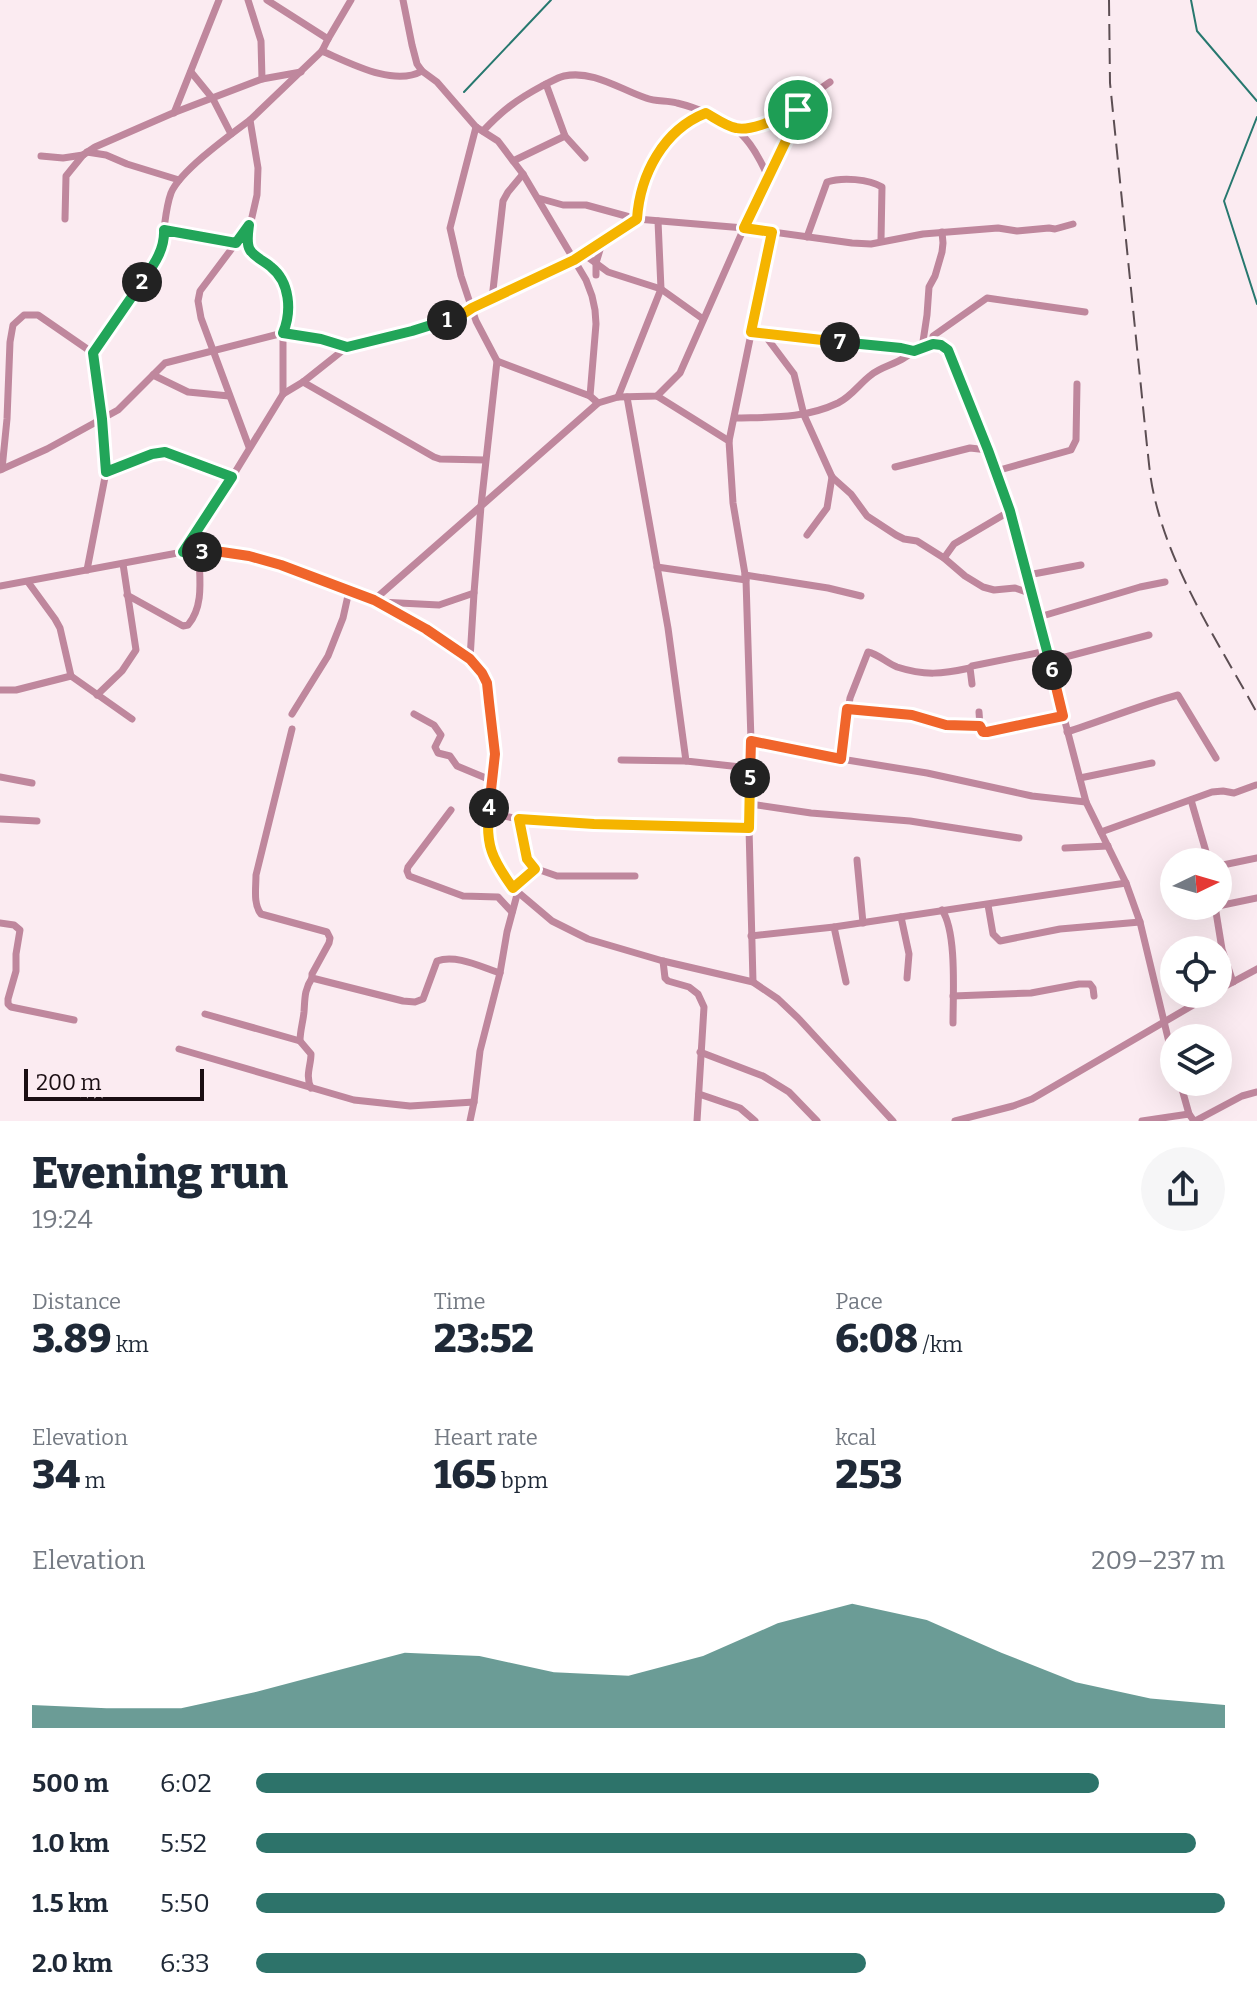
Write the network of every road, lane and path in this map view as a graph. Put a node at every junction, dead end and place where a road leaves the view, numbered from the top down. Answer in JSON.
{"nodes":[{"id":1,"x":219,"y":0,"type":"edge"},
{"id":2,"x":248,"y":0,"type":"edge"},
{"id":3,"x":267,"y":0,"type":"edge"},
{"id":4,"x":351,"y":0,"type":"edge"},
{"id":5,"x":403,"y":0,"type":"edge"},
{"id":6,"x":328,"y":39,"type":"junction"},
{"id":7,"x":322,"y":51,"type":"junction"},
{"id":8,"x":422,"y":71,"type":"junction"},
{"id":9,"x":191,"y":72,"type":"junction"},
{"id":10,"x":302,"y":72,"type":"junction"},
{"id":11,"x":262,"y":79,"type":"junction"},
{"id":12,"x":830,"y":82,"type":"dead end"},
{"id":13,"x":546,"y":84,"type":"junction"},
{"id":14,"x":213,"y":99,"type":"junction"},
{"id":15,"x":685,"y":105,"type":"junction"},
{"id":16,"x":798,"y":110,"type":"junction"},
{"id":17,"x":173,"y":113,"type":"junction"},
{"id":18,"x":706,"y":113,"type":"junction"},
{"id":19,"x":250,"y":120,"type":"junction"},
{"id":20,"x":682,"y":127,"type":"junction"},
{"id":21,"x":736,"y":128,"type":"junction"},
{"id":22,"x":480,"y":129,"type":"junction"},
{"id":23,"x":231,"y":134,"type":"junction"},
{"id":24,"x":565,"y":136,"type":"junction"},
{"id":25,"x":85,"y":153,"type":"junction"},
{"id":26,"x":41,"y":156,"type":"dead end"},
{"id":27,"x":585,"y":158,"type":"dead end"},
{"id":28,"x":513,"y":161,"type":"junction"},
{"id":29,"x":523,"y":174,"type":"junction"},
{"id":30,"x":768,"y":177,"type":"junction"},
{"id":31,"x":179,"y":180,"type":"junction"},
{"id":32,"x":538,"y":198,"type":"junction"},
{"id":33,"x":65,"y":219,"type":"dead end"},
{"id":34,"x":637,"y":219,"type":"junction"},
{"id":35,"x":658,"y":221,"type":"junction"},
{"id":36,"x":1073,"y":224,"type":"dead end"},
{"id":37,"x":249,"y":225,"type":"junction"},
{"id":38,"x":744,"y":228,"type":"junction"},
{"id":39,"x":164,"y":230,"type":"junction"},
{"id":40,"x":772,"y":232,"type":"junction"},
{"id":41,"x":942,"y":232,"type":"junction"},
{"id":42,"x":807,"y":237,"type":"junction"},
{"id":43,"x":881,"y":240,"type":"junction"},
{"id":44,"x":236,"y":243,"type":"junction"},
{"id":45,"x":602,"y":243,"type":"junction"},
{"id":46,"x":582,"y":253,"type":"junction"},
{"id":47,"x":574,"y":260,"type":"junction"},
{"id":48,"x":596,"y":263,"type":"junction"},
{"id":49,"x":608,"y":272,"type":"junction"},
{"id":50,"x":596,"y":275,"type":"junction"},
{"id":51,"x":586,"y":280,"type":"junction"},
{"id":52,"x":661,"y":289,"type":"junction"},
{"id":53,"x":492,"y":299,"type":"junction"},
{"id":54,"x":472,"y":308,"type":"junction"},
{"id":55,"x":1085,"y":312,"type":"dead end"},
{"id":56,"x":703,"y":319,"type":"junction"},
{"id":57,"x":751,"y":332,"type":"junction"},
{"id":58,"x":283,"y":333,"type":"junction"},
{"id":59,"x":764,"y":334,"type":"junction"},
{"id":60,"x":933,"y":344,"type":"junction"},
{"id":61,"x":347,"y":347,"type":"junction"},
{"id":62,"x":918,"y":350,"type":"junction"},
{"id":63,"x":213,"y":352,"type":"junction"},
{"id":64,"x":93,"y":353,"type":"junction"},
{"id":65,"x":497,"y":361,"type":"junction"},
{"id":66,"x":153,"y":375,"type":"junction"},
{"id":67,"x":303,"y":382,"type":"junction"},
{"id":68,"x":1077,"y":384,"type":"dead end"},
{"id":69,"x":283,"y":394,"type":"junction"},
{"id":70,"x":229,"y":396,"type":"junction"},
{"id":71,"x":590,"y":396,"type":"junction"},
{"id":72,"x":657,"y":396,"type":"junction"},
{"id":73,"x":622,"y":397,"type":"junction"},
{"id":74,"x":598,"y":403,"type":"junction"},
{"id":75,"x":804,"y":415,"type":"junction"},
{"id":76,"x":735,"y":418,"type":"junction"},
{"id":77,"x":102,"y":419,"type":"junction"},
{"id":78,"x":729,"y":441,"type":"junction"},
{"id":79,"x":249,"y":447,"type":"junction"},
{"id":80,"x":988,"y":450,"type":"junction"},
{"id":81,"x":485,"y":460,"type":"junction"},
{"id":82,"x":895,"y":467,"type":"dead end"},
{"id":83,"x":1,"y":470,"type":"edge"},
{"id":84,"x":996,"y":471,"type":"junction"},
{"id":85,"x":106,"y":472,"type":"junction"},
{"id":86,"x":232,"y":477,"type":"junction"},
{"id":87,"x":832,"y":477,"type":"junction"},
{"id":88,"x":481,"y":506,"type":"junction"},
{"id":89,"x":1010,"y":511,"type":"junction"},
{"id":90,"x":807,"y":535,"type":"dead end"},
{"id":91,"x":183,"y":552,"type":"junction"},
{"id":92,"x":199,"y":552,"type":"junction"},
{"id":93,"x":944,"y":558,"type":"junction"},
{"id":94,"x":123,"y":564,"type":"junction"},
{"id":95,"x":1081,"y":565,"type":"dead end"},
{"id":96,"x":657,"y":567,"type":"junction"},
{"id":97,"x":87,"y":570,"type":"junction"},
{"id":98,"x":1028,"y":575,"type":"junction"},
{"id":99,"x":746,"y":577,"type":"junction"},
{"id":100,"x":28,"y":582,"type":"junction"},
{"id":101,"x":1165,"y":582,"type":"dead end"},
{"id":102,"x":0,"y":586,"type":"edge"},
{"id":103,"x":349,"y":591,"type":"junction"},
{"id":104,"x":474,"y":593,"type":"junction"},
{"id":105,"x":1032,"y":594,"type":"junction"},
{"id":106,"x":127,"y":595,"type":"junction"},
{"id":107,"x":861,"y":596,"type":"dead end"},
{"id":108,"x":376,"y":601,"type":"junction"},
{"id":109,"x":1039,"y":617,"type":"junction"},
{"id":110,"x":1149,"y":635,"type":"dead end"},
{"id":111,"x":1047,"y":651,"type":"junction"},
{"id":112,"x":470,"y":659,"type":"junction"},
{"id":113,"x":1050,"y":661,"type":"junction"},
{"id":114,"x":970,"y":668,"type":"junction"},
{"id":115,"x":71,"y":676,"type":"junction"},
{"id":116,"x":972,"y":684,"type":"dead end"},
{"id":117,"x":0,"y":690,"type":"edge"},
{"id":118,"x":97,"y":695,"type":"junction"},
{"id":119,"x":847,"y":709,"type":"junction"},
{"id":120,"x":979,"y":712,"type":"dead end"},
{"id":121,"x":292,"y":714,"type":"dead end"},
{"id":122,"x":414,"y":714,"type":"dead end"},
{"id":123,"x":1063,"y":716,"type":"junction"},
{"id":124,"x":132,"y":719,"type":"dead end"},
{"id":125,"x":980,"y":726,"type":"junction"},
{"id":126,"x":292,"y":729,"type":"dead end"},
{"id":127,"x":1067,"y":732,"type":"junction"},
{"id":128,"x":751,"y":741,"type":"junction"},
{"id":129,"x":1216,"y":758,"type":"dead end"},
{"id":130,"x":841,"y":759,"type":"junction"},
{"id":131,"x":621,"y":760,"type":"dead end"},
{"id":132,"x":686,"y":761,"type":"junction"},
{"id":133,"x":1152,"y":763,"type":"dead end"},
{"id":134,"x":750,"y":768,"type":"junction"},
{"id":135,"x":0,"y":777,"type":"edge"},
{"id":136,"x":1080,"y":778,"type":"junction"},
{"id":137,"x":493,"y":781,"type":"junction"},
{"id":138,"x":32,"y":783,"type":"dead end"},
{"id":139,"x":1256,"y":785,"type":"edge"},
{"id":140,"x":1191,"y":800,"type":"junction"},
{"id":141,"x":1086,"y":802,"type":"junction"},
{"id":142,"x":750,"y":804,"type":"junction"},
{"id":143,"x":451,"y":810,"type":"dead end"},
{"id":144,"x":488,"y":813,"type":"junction"},
{"id":145,"x":0,"y":819,"type":"edge"},
{"id":146,"x":519,"y":819,"type":"junction"},
{"id":147,"x":37,"y":821,"type":"dead end"},
{"id":148,"x":749,"y":828,"type":"junction"},
{"id":149,"x":1101,"y":832,"type":"junction"},
{"id":150,"x":1019,"y":838,"type":"dead end"},
{"id":151,"x":1108,"y":846,"type":"junction"},
{"id":152,"x":1065,"y":848,"type":"dead end"},
{"id":153,"x":1205,"y":848,"type":"edge"},
{"id":154,"x":1257,"y":858,"type":"edge"},
{"id":155,"x":857,"y":860,"type":"dead end"},
{"id":156,"x":1232,"y":863,"type":"edge"},
{"id":157,"x":535,"y":869,"type":"junction"},
{"id":158,"x":635,"y":876,"type":"dead end"},
{"id":159,"x":1126,"y":883,"type":"junction"},
{"id":160,"x":515,"y":890,"type":"junction"},
{"id":161,"x":1257,"y":898,"type":"edge"},
{"id":162,"x":1232,"y":902,"type":"edge"},
{"id":163,"x":988,"y":905,"type":"junction"},
{"id":164,"x":942,"y":910,"type":"junction"},
{"id":165,"x":512,"y":912,"type":"junction"},
{"id":166,"x":901,"y":917,"type":"junction"},
{"id":167,"x":1218,"y":920,"type":"edge"},
{"id":168,"x":1140,"y":922,"type":"junction"},
{"id":169,"x":0,"y":923,"type":"edge"},
{"id":170,"x":863,"y":923,"type":"junction"},
{"id":171,"x":834,"y":927,"type":"junction"},
{"id":172,"x":751,"y":936,"type":"junction"},
{"id":173,"x":663,"y":961,"type":"junction"},
{"id":174,"x":1257,"y":969,"type":"edge"},
{"id":175,"x":500,"y":973,"type":"junction"},
{"id":176,"x":312,"y":978,"type":"junction"},
{"id":177,"x":907,"y":978,"type":"dead end"},
{"id":178,"x":753,"y":982,"type":"junction"},
{"id":179,"x":846,"y":982,"type":"dead end"},
{"id":180,"x":1233,"y":982,"type":"joint"},
{"id":181,"x":953,"y":996,"type":"junction"},
{"id":182,"x":1094,"y":996,"type":"dead end"},
{"id":183,"x":1188,"y":1008,"type":"edge"},
{"id":184,"x":205,"y":1014,"type":"dead end"},
{"id":185,"x":74,"y":1020,"type":"dead end"},
{"id":186,"x":1163,"y":1022,"type":"junction"},
{"id":187,"x":953,"y":1023,"type":"dead end"},
{"id":188,"x":300,"y":1041,"type":"junction"},
{"id":189,"x":179,"y":1049,"type":"dead end"},
{"id":190,"x":700,"y":1052,"type":"junction"},
{"id":191,"x":311,"y":1088,"type":"junction"},
{"id":192,"x":1257,"y":1092,"type":"edge"},
{"id":193,"x":699,"y":1094,"type":"junction"},
{"id":194,"x":1185,"y":1096,"type":"edge"},
{"id":195,"x":474,"y":1102,"type":"junction"},
{"id":196,"x":1193,"y":1119,"type":"edge"},
{"id":197,"x":470,"y":1121,"type":"edge"},
{"id":198,"x":697,"y":1121,"type":"edge"},
{"id":199,"x":755,"y":1121,"type":"edge"},
{"id":200,"x":817,"y":1121,"type":"edge"},
{"id":201,"x":893,"y":1121,"type":"edge"},
{"id":202,"x":955,"y":1121,"type":"edge"},
{"id":203,"x":1142,"y":1121,"type":"edge"}],
"edges":[{"from":1,"to":9,"type":"street"},
{"from":2,"to":11,"type":"street"},
{"from":3,"to":6,"type":"street"},
{"from":4,"to":6,"type":"street"},
{"from":5,"to":8,"type":"street"},
{"from":6,"to":7,"type":"street"},
{"from":7,"to":8,"type":"street"},
{"from":7,"to":10,"type":"street"},
{"from":8,"to":22,"type":"street"},
{"from":9,"to":14,"type":"street"},
{"from":9,"to":17,"type":"street"},
{"from":10,"to":11,"type":"street"},
{"from":10,"to":19,"type":"street"},
{"from":11,"to":14,"type":"street"},
{"from":12,"to":16,"type":"street"},
{"from":13,"to":15,"type":"street"},
{"from":13,"to":22,"type":"street"},
{"from":13,"to":24,"type":"street"},
{"from":14,"to":17,"type":"street"},
{"from":14,"to":23,"type":"street"},
{"from":15,"to":18,"type":"street"},
{"from":15,"to":20,"type":"street"},
{"from":16,"to":21,"type":"street"},
{"from":16,"to":30,"type":"street"},
{"from":17,"to":25,"type":"street"},
{"from":18,"to":20,"type":"street"},
{"from":18,"to":21,"type":"street"},
{"from":19,"to":23,"type":"street"},
{"from":19,"to":37,"type":"street"},
{"from":20,"to":34,"type":"street"},
{"from":21,"to":30,"type":"street"},
{"from":22,"to":28,"type":"street"},
{"from":22,"to":54,"type":"street"},
{"from":23,"to":31,"type":"street"},
{"from":24,"to":27,"type":"street"},
{"from":24,"to":28,"type":"street"},
{"from":25,"to":26,"type":"street"},
{"from":25,"to":31,"type":"street"},
{"from":25,"to":33,"type":"street"},
{"from":28,"to":29,"type":"street"},
{"from":29,"to":32,"type":"street"},
{"from":29,"to":53,"type":"street"},
{"from":30,"to":38,"type":"street"},
{"from":31,"to":39,"type":"street"},
{"from":32,"to":34,"type":"street"},
{"from":32,"to":47,"type":"street"},
{"from":34,"to":35,"type":"street"},
{"from":34,"to":45,"type":"street"},
{"from":35,"to":38,"type":"street"},
{"from":35,"to":52,"type":"street"},
{"from":36,"to":41,"type":"street"},
{"from":37,"to":44,"type":"street"},
{"from":37,"to":58,"type":"street"},
{"from":38,"to":40,"type":"street"},
{"from":38,"to":56,"type":"street"},
{"from":39,"to":44,"type":"street"},
{"from":39,"to":64,"type":"street"},
{"from":40,"to":42,"type":"street"},
{"from":40,"to":57,"type":"street"},
{"from":41,"to":43,"type":"street"},
{"from":41,"to":62,"type":"street"},
{"from":42,"to":43,"type":"street"},
{"from":42,"to":43,"type":"street"},
{"from":44,"to":63,"type":"street"},
{"from":45,"to":46,"type":"street"},
{"from":45,"to":48,"type":"street"},
{"from":46,"to":47,"type":"street"},
{"from":46,"to":48,"type":"street"},
{"from":47,"to":51,"type":"street"},
{"from":47,"to":53,"type":"street"},
{"from":48,"to":49,"type":"street"},
{"from":48,"to":50,"type":"street"},
{"from":49,"to":50,"type":"street"},
{"from":49,"to":52,"type":"street"},
{"from":50,"to":51,"type":"street"},
{"from":51,"to":71,"type":"street"},
{"from":52,"to":56,"type":"street"},
{"from":52,"to":73,"type":"street"},
{"from":53,"to":54,"type":"street"},
{"from":54,"to":61,"type":"street"},
{"from":54,"to":65,"type":"street"},
{"from":55,"to":60,"type":"street"},
{"from":56,"to":72,"type":"street"},
{"from":57,"to":59,"type":"street"},
{"from":57,"to":76,"type":"street"},
{"from":58,"to":61,"type":"street"},
{"from":58,"to":63,"type":"street"},
{"from":58,"to":69,"type":"street"},
{"from":59,"to":62,"type":"street"},
{"from":59,"to":75,"type":"street"},
{"from":60,"to":62,"type":"street"},
{"from":60,"to":80,"type":"street"},
{"from":61,"to":67,"type":"street"},
{"from":62,"to":75,"type":"street"},
{"from":63,"to":66,"type":"street"},
{"from":63,"to":70,"type":"street"},
{"from":64,"to":77,"type":"street"},
{"from":64,"to":83,"type":"street"},
{"from":65,"to":71,"type":"street"},
{"from":65,"to":81,"type":"street"},
{"from":66,"to":70,"type":"street"},
{"from":66,"to":77,"type":"street"},
{"from":67,"to":69,"type":"street"},
{"from":67,"to":81,"type":"street"},
{"from":68,"to":84,"type":"street"},
{"from":69,"to":79,"type":"street"},
{"from":70,"to":79,"type":"street"},
{"from":71,"to":74,"type":"street"},
{"from":72,"to":73,"type":"street"},
{"from":72,"to":78,"type":"street"},
{"from":73,"to":74,"type":"street"},
{"from":73,"to":96,"type":"street"},
{"from":74,"to":88,"type":"street"},
{"from":75,"to":76,"type":"street"},
{"from":75,"to":87,"type":"street"},
{"from":76,"to":78,"type":"street"},
{"from":77,"to":83,"type":"street"},
{"from":77,"to":85,"type":"street"},
{"from":78,"to":99,"type":"street"},
{"from":79,"to":86,"type":"street"},
{"from":80,"to":82,"type":"street"},
{"from":80,"to":84,"type":"street"},
{"from":81,"to":88,"type":"street"},
{"from":84,"to":89,"type":"street"},
{"from":85,"to":86,"type":"street"},
{"from":85,"to":97,"type":"street"},
{"from":86,"to":91,"type":"street"},
{"from":87,"to":90,"type":"street"},
{"from":87,"to":93,"type":"street"},
{"from":88,"to":104,"type":"street"},
{"from":88,"to":108,"type":"street"},
{"from":89,"to":93,"type":"street"},
{"from":89,"to":98,"type":"street"},
{"from":91,"to":92,"type":"street"},
{"from":91,"to":94,"type":"street"},
{"from":92,"to":103,"type":"street"},
{"from":92,"to":106,"type":"street"},
{"from":93,"to":105,"type":"street"},
{"from":94,"to":97,"type":"street"},
{"from":94,"to":106,"type":"street"},
{"from":95,"to":98,"type":"street"},
{"from":96,"to":99,"type":"street"},
{"from":96,"to":132,"type":"street"},
{"from":97,"to":100,"type":"street"},
{"from":98,"to":105,"type":"street"},
{"from":99,"to":107,"type":"street"},
{"from":99,"to":128,"type":"street"},
{"from":100,"to":102,"type":"street"},
{"from":100,"to":115,"type":"street"},
{"from":101,"to":109,"type":"street"},
{"from":103,"to":108,"type":"street"},
{"from":103,"to":121,"type":"street"},
{"from":104,"to":108,"type":"street"},
{"from":104,"to":112,"type":"street"},
{"from":105,"to":109,"type":"street"},
{"from":106,"to":118,"type":"street"},
{"from":108,"to":112,"type":"street"},
{"from":109,"to":111,"type":"street"},
{"from":110,"to":113,"type":"street"},
{"from":111,"to":113,"type":"street"},
{"from":111,"to":114,"type":"street"},
{"from":112,"to":137,"type":"street"},
{"from":113,"to":123,"type":"street"},
{"from":114,"to":116,"type":"street"},
{"from":114,"to":119,"type":"street"},
{"from":115,"to":117,"type":"street"},
{"from":115,"to":118,"type":"street"},
{"from":118,"to":124,"type":"street"},
{"from":119,"to":125,"type":"street"},
{"from":119,"to":130,"type":"street"},
{"from":120,"to":125,"type":"street"},
{"from":122,"to":137,"type":"street"},
{"from":123,"to":125,"type":"street"},
{"from":123,"to":127,"type":"street"},
{"from":126,"to":176,"type":"street"},
{"from":127,"to":129,"type":"street"},
{"from":127,"to":136,"type":"street"},
{"from":128,"to":130,"type":"street"},
{"from":128,"to":134,"type":"street"},
{"from":130,"to":141,"type":"street"},
{"from":131,"to":132,"type":"street"},
{"from":132,"to":134,"type":"street"},
{"from":133,"to":136,"type":"street"},
{"from":134,"to":142,"type":"street"},
{"from":135,"to":138,"type":"street"},
{"from":136,"to":141,"type":"street"},
{"from":137,"to":144,"type":"street"},
{"from":139,"to":140,"type":"street"},
{"from":140,"to":149,"type":"street"},
{"from":140,"to":153,"type":"street"},
{"from":141,"to":149,"type":"street"},
{"from":142,"to":148,"type":"street"},
{"from":142,"to":150,"type":"street"},
{"from":143,"to":165,"type":"street"},
{"from":144,"to":146,"type":"street"},
{"from":144,"to":160,"type":"street"},
{"from":145,"to":147,"type":"street"},
{"from":146,"to":148,"type":"street"},
{"from":146,"to":157,"type":"street"},
{"from":148,"to":172,"type":"street"},
{"from":149,"to":151,"type":"street"},
{"from":151,"to":152,"type":"street"},
{"from":151,"to":159,"type":"street"},
{"from":154,"to":156,"type":"street"},
{"from":155,"to":170,"type":"street"},
{"from":157,"to":158,"type":"street"},
{"from":157,"to":160,"type":"street"},
{"from":159,"to":163,"type":"street"},
{"from":159,"to":168,"type":"street"},
{"from":160,"to":165,"type":"street"},
{"from":160,"to":173,"type":"street"},
{"from":161,"to":162,"type":"street"},
{"from":163,"to":164,"type":"street"},
{"from":163,"to":168,"type":"street"},
{"from":164,"to":166,"type":"street"},
{"from":164,"to":181,"type":"street"},
{"from":165,"to":175,"type":"street"},
{"from":166,"to":170,"type":"street"},
{"from":166,"to":177,"type":"street"},
{"from":167,"to":180,"type":"street"},
{"from":168,"to":186,"type":"street"},
{"from":169,"to":185,"type":"street"},
{"from":170,"to":171,"type":"street"},
{"from":171,"to":172,"type":"street"},
{"from":171,"to":179,"type":"street"},
{"from":172,"to":178,"type":"street"},
{"from":173,"to":178,"type":"street"},
{"from":173,"to":190,"type":"street"},
{"from":174,"to":180,"type":"street"},
{"from":175,"to":176,"type":"street"},
{"from":175,"to":195,"type":"street"},
{"from":176,"to":188,"type":"street"},
{"from":178,"to":201,"type":"street"},
{"from":181,"to":182,"type":"street"},
{"from":181,"to":187,"type":"street"},
{"from":183,"to":186,"type":"street"},
{"from":184,"to":188,"type":"street"},
{"from":186,"to":202,"type":"street"},
{"from":188,"to":191,"type":"street"},
{"from":189,"to":191,"type":"street"},
{"from":190,"to":193,"type":"street"},
{"from":190,"to":200,"type":"street"},
{"from":191,"to":195,"type":"street"},
{"from":192,"to":196,"type":"street"},
{"from":193,"to":198,"type":"street"},
{"from":193,"to":199,"type":"street"},
{"from":194,"to":196,"type":"street"},
{"from":195,"to":197,"type":"street"},
{"from":196,"to":203,"type":"street"}]}
